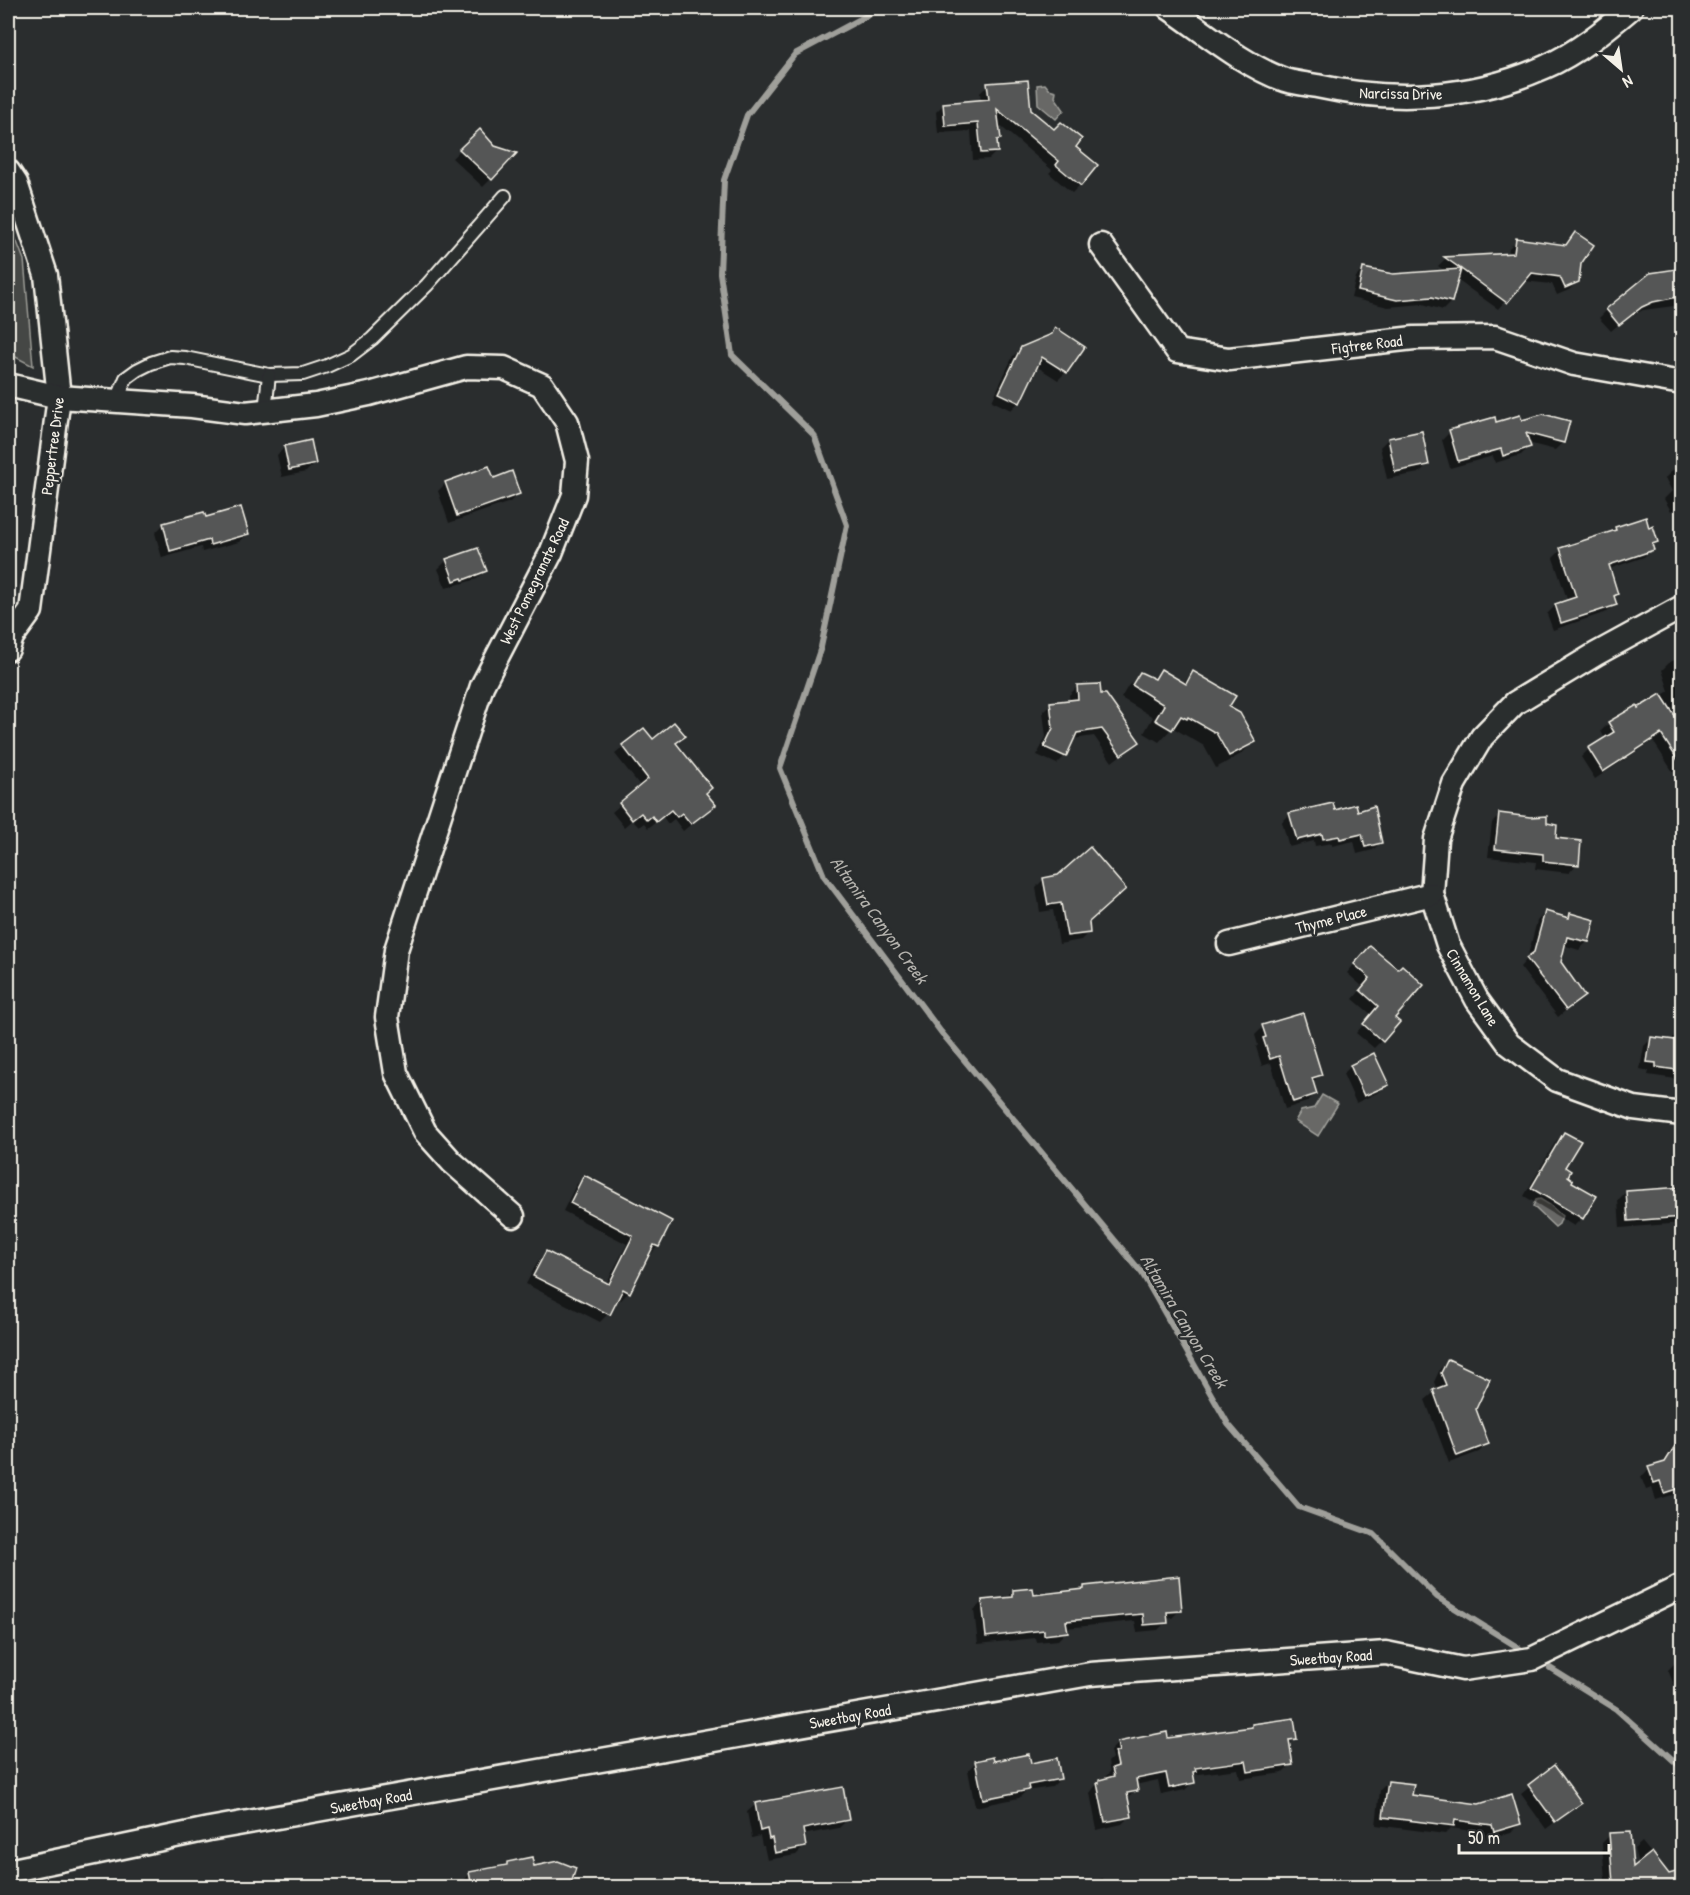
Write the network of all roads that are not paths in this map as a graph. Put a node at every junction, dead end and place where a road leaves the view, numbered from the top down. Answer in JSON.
{"nodes":[{"id":1,"x":1169,"y":8,"type":"edge"},
{"id":2,"x":1631,"y":8,"type":"edge"},
{"id":3,"x":8,"y":171,"type":"edge"},
{"id":4,"x":505,"y":196,"type":"dead end"},
{"id":5,"x":1101,"y":245,"type":"dead end"},
{"id":6,"x":269,"y":375,"type":"junction"},
{"id":7,"x":1683,"y":383,"type":"edge"},
{"id":8,"x":8,"y":385,"type":"edge"},
{"id":9,"x":59,"y":397,"type":"junction"},
{"id":10,"x":117,"y":401,"type":"junction"},
{"id":11,"x":265,"y":411,"type":"junction"},
{"id":12,"x":1683,"y":606,"type":"edge"},
{"id":13,"x":8,"y":649,"type":"edge"},
{"id":14,"x":1432,"y":894,"type":"junction"},
{"id":15,"x":1229,"y":944,"type":"dead end"},
{"id":16,"x":1683,"y":1114,"type":"edge"},
{"id":17,"x":513,"y":1216,"type":"dead end"},
{"id":18,"x":1683,"y":1586,"type":"edge"},
{"id":19,"x":8,"y":1871,"type":"edge"}],
"edges":[{"from":1,"to":2,"type":"street","name":"Narcissa Drive"},
{"from":3,"to":9,"type":"street","name":"Peppertree Drive"},
{"from":4,"to":6,"type":"lane"},
{"from":5,"to":7,"type":"street","name":"Figtree Road"},
{"from":6,"to":10,"type":"lane"},
{"from":6,"to":11,"type":"lane"},
{"from":8,"to":9,"type":"street","name":"West Pomegranate Road"},
{"from":9,"to":10,"type":"street","name":"West Pomegranate Road"},
{"from":9,"to":13,"type":"street","name":"Peppertree Drive"},
{"from":10,"to":11,"type":"street","name":"West Pomegranate Road"},
{"from":11,"to":17,"type":"street","name":"West Pomegranate Road"},
{"from":12,"to":14,"type":"street","name":"Cinnamon Lane"},
{"from":14,"to":15,"type":"street","name":"Thyme Place"},
{"from":14,"to":16,"type":"street","name":"Cinnamon Lane"},
{"from":18,"to":19,"type":"street","name":"Sweetbay Road"}]}
